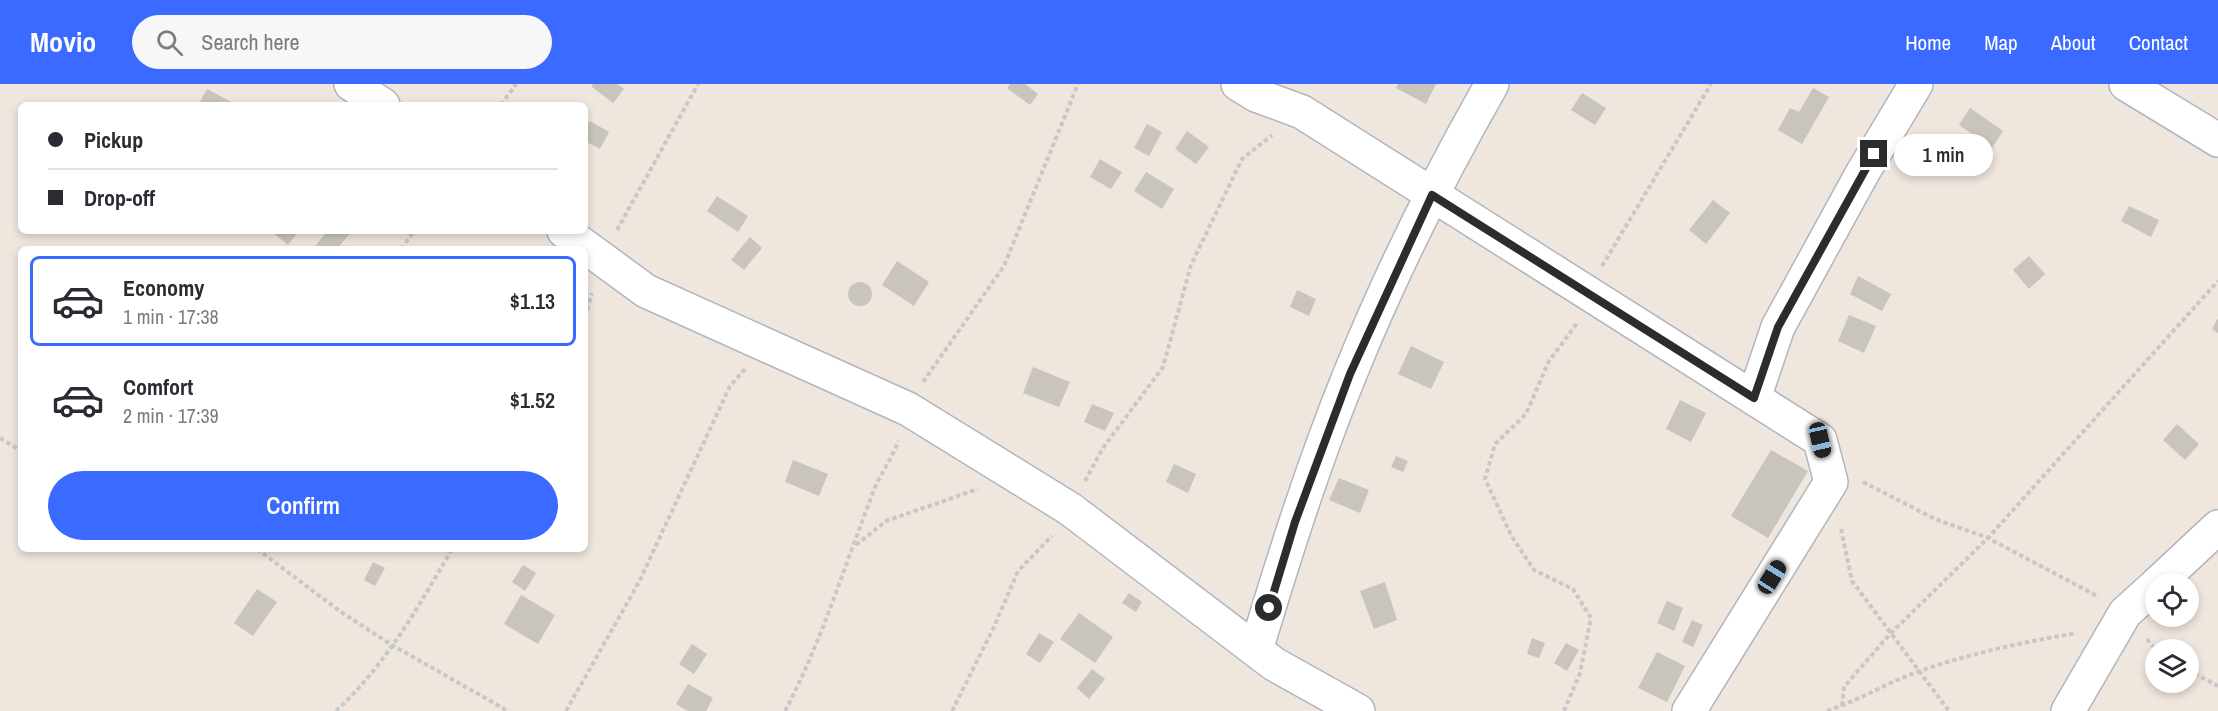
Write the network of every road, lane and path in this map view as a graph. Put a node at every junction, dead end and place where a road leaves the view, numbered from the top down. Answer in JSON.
{"nodes":[{"id":1,"x":351,"y":84,"type":"edge"},
{"id":2,"x":516,"y":84,"type":"edge"},
{"id":3,"x":698,"y":84,"type":"edge"},
{"id":4,"x":1238,"y":84,"type":"edge"},
{"id":5,"x":1492,"y":84,"type":"edge"},
{"id":6,"x":1711,"y":84,"type":"edge"},
{"id":7,"x":1916,"y":84,"type":"edge"},
{"id":8,"x":2126,"y":84,"type":"edge"},
{"id":9,"x":378,"y":102,"type":"edge"},
{"id":10,"x":503,"y":102,"type":"edge"},
{"id":11,"x":1302,"y":112,"type":"junction"},
{"id":12,"x":2218,"y":140,"type":"edge"},
{"id":13,"x":1432,"y":195,"type":"junction"},
{"id":14,"x":568,"y":234,"type":"edge"},
{"id":15,"x":584,"y":246,"type":"edge"},
{"id":16,"x":588,"y":249,"type":"edge"},
{"id":17,"x":602,"y":259,"type":"junction"},
{"id":18,"x":2218,"y":281,"type":"edge"},
{"id":19,"x":1590,"y":295,"type":"junction"},
{"id":20,"x":588,"y":307,"type":"edge"},
{"id":21,"x":765,"y":345,"type":"junction"},
{"id":22,"x":1754,"y":398,"type":"junction"},
{"id":23,"x":0,"y":438,"type":"edge"},
{"id":24,"x":18,"y":449,"type":"edge"},
{"id":25,"x":1014,"y":474,"type":"junction"},
{"id":26,"x":1829,"y":474,"type":"junction"},
{"id":27,"x":1070,"y":509,"type":"junction"},
{"id":28,"x":2218,"y":527,"type":"edge"},
{"id":29,"x":1988,"y":538,"type":"junction"},
{"id":30,"x":855,"y":546,"type":"dead end"},
{"id":31,"x":261,"y":552,"type":"edge"},
{"id":32,"x":450,"y":552,"type":"edge"},
{"id":33,"x":2168,"y":573,"type":"edge"},
{"id":34,"x":2145,"y":595,"type":"edge"},
{"id":35,"x":2121,"y":620,"type":"junction"},
{"id":36,"x":1890,"y":634,"type":"junction"},
{"id":37,"x":2145,"y":641,"type":"edge"},
{"id":38,"x":392,"y":645,"type":"junction"},
{"id":39,"x":1256,"y":650,"type":"junction"},
{"id":40,"x":1918,"y":672,"type":"junction"},
{"id":41,"x":2199,"y":676,"type":"edge"},
{"id":42,"x":2218,"y":686,"type":"edge"},
{"id":43,"x":1842,"y":706,"type":"junction"},
{"id":44,"x":336,"y":711,"type":"edge"},
{"id":45,"x":508,"y":711,"type":"edge"},
{"id":46,"x":566,"y":711,"type":"edge"},
{"id":47,"x":952,"y":711,"type":"edge"},
{"id":48,"x":1358,"y":711,"type":"edge"},
{"id":49,"x":1564,"y":711,"type":"edge"},
{"id":50,"x":1689,"y":711,"type":"edge"},
{"id":51,"x":1827,"y":711,"type":"edge"},
{"id":52,"x":1949,"y":711,"type":"edge"},
{"id":53,"x":2068,"y":711,"type":"edge"}],
"edges":[{"from":1,"to":9,"type":"street"},
{"from":2,"to":10,"type":"path"},
{"from":3,"to":17,"type":"path"},
{"from":4,"to":11,"type":"street"},
{"from":5,"to":13,"type":"street"},
{"from":6,"to":19,"type":"path"},
{"from":7,"to":22,"type":"street"},
{"from":8,"to":12,"type":"street"},
{"from":11,"to":13,"type":"street"},
{"from":11,"to":27,"type":"path"},
{"from":13,"to":19,"type":"street"},
{"from":13,"to":39,"type":"street"},
{"from":14,"to":15,"type":"street"},
{"from":16,"to":17,"type":"street"},
{"from":17,"to":20,"type":"path"},
{"from":17,"to":21,"type":"street"},
{"from":18,"to":29,"type":"path"},
{"from":19,"to":22,"type":"street"},
{"from":19,"to":49,"type":"path"},
{"from":21,"to":25,"type":"street"},
{"from":21,"to":46,"type":"path"},
{"from":22,"to":26,"type":"street"},
{"from":23,"to":24,"type":"path"},
{"from":25,"to":27,"type":"street"},
{"from":25,"to":30,"type":"path"},
{"from":26,"to":29,"type":"path"},
{"from":26,"to":36,"type":"path"},
{"from":26,"to":50,"type":"street"},
{"from":27,"to":39,"type":"street"},
{"from":27,"to":47,"type":"path"},
{"from":28,"to":33,"type":"street"},
{"from":29,"to":35,"type":"path"},
{"from":29,"to":36,"type":"path"},
{"from":31,"to":38,"type":"path"},
{"from":32,"to":38,"type":"path"},
{"from":34,"to":35,"type":"street"},
{"from":35,"to":37,"type":"path"},
{"from":35,"to":40,"type":"path"},
{"from":35,"to":53,"type":"street"},
{"from":36,"to":40,"type":"path"},
{"from":36,"to":43,"type":"path"},
{"from":38,"to":44,"type":"path"},
{"from":38,"to":45,"type":"path"},
{"from":39,"to":48,"type":"street"},
{"from":40,"to":43,"type":"path"},
{"from":40,"to":52,"type":"path"},
{"from":41,"to":42,"type":"path"},
{"from":43,"to":51,"type":"path"}]}
